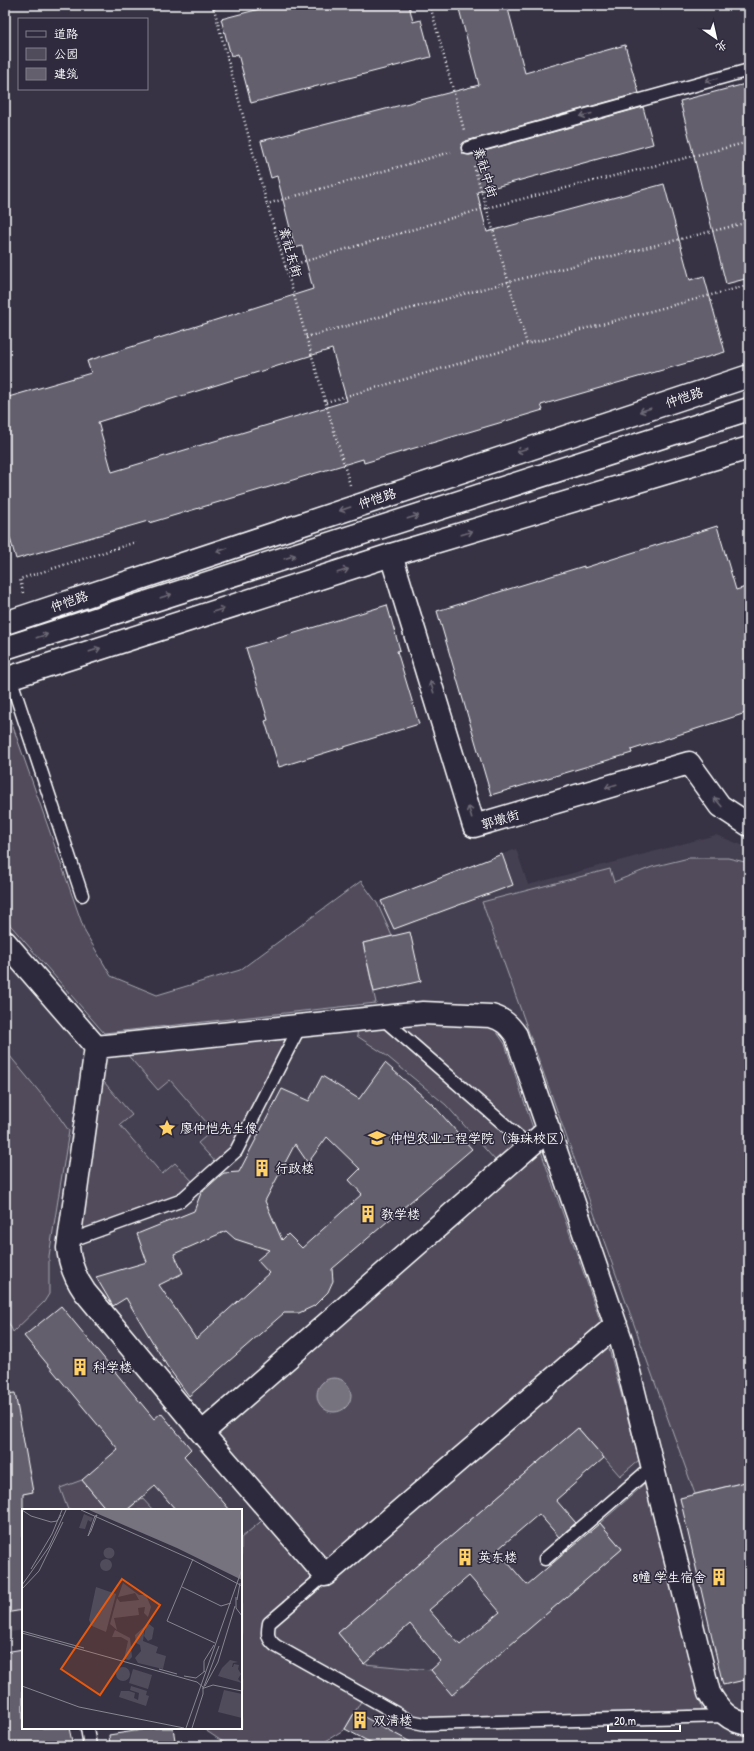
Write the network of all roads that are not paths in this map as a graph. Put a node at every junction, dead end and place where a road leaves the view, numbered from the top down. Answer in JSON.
{"nodes":[{"id":1,"x":749,"y":70,"type":"edge"},
{"id":2,"x":468,"y":148,"type":"road end"},
{"id":3,"x":749,"y":376,"type":"edge"},
{"id":4,"x":749,"y":409,"type":"edge"},
{"id":5,"x":749,"y":448,"type":"edge"},
{"id":6,"x":391,"y":555,"type":"junction"},
{"id":7,"x":5,"y":622,"type":"edge"},
{"id":8,"x":5,"y":648,"type":"edge"},
{"id":9,"x":7,"y":678,"type":"edge"},
{"id":10,"x":749,"y":825,"type":"edge"},
{"id":11,"x":82,"y":895,"type":"dead end"},
{"id":12,"x":5,"y":942,"type":"edge"},
{"id":13,"x":381,"y":1017,"type":"junction"},
{"id":14,"x":300,"y":1026,"type":"junction"},
{"id":15,"x":96,"y":1048,"type":"junction"},
{"id":16,"x":549,"y":1129,"type":"junction"},
{"id":17,"x":529,"y":1146,"type":"junction"},
{"id":18,"x":69,"y":1241,"type":"junction"},
{"id":19,"x":616,"y":1324,"type":"junction"},
{"id":20,"x":202,"y":1432,"type":"junction"},
{"id":21,"x":653,"y":1466,"type":"junction"},
{"id":22,"x":545,"y":1559,"type":"dead end"},
{"id":23,"x":325,"y":1575,"type":"junction"},
{"id":24,"x":726,"y":1716,"type":"junction"},
{"id":25,"x":749,"y":1724,"type":"edge"},
{"id":26,"x":87,"y":1729,"type":"edge"},
{"id":27,"x":90,"y":1746,"type":"edge"}],
"edges":[{"from":1,"to":2,"type":"lane","one_way":true},
{"from":3,"to":7,"type":"main road","name":"仲恺路","one_way":true},
{"from":8,"to":4,"type":"main road","one_way":true},
{"from":6,"to":5,"type":"main road","one_way":true},
{"from":9,"to":6,"type":"main road","one_way":true},
{"from":10,"to":6,"type":"main road","name":"郭墩街","one_way":true},
{"from":9,"to":11,"type":"lane"},
{"from":12,"to":15,"type":"main road"},
{"from":13,"to":14,"type":"main road"},
{"from":13,"to":16,"type":"main road"},
{"from":13,"to":17,"type":"lane"},
{"from":14,"to":15,"type":"main road"},
{"from":14,"to":18,"type":"lane"},
{"from":15,"to":18,"type":"main road"},
{"from":16,"to":17,"type":"main road"},
{"from":16,"to":19,"type":"main road"},
{"from":17,"to":20,"type":"main road"},
{"from":18,"to":20,"type":"main road"},
{"from":19,"to":21,"type":"main road"},
{"from":19,"to":23,"type":"main road"},
{"from":20,"to":23,"type":"main road"},
{"from":21,"to":22,"type":"lane"},
{"from":21,"to":24,"type":"main road"},
{"from":23,"to":24,"type":"lane"},
{"from":24,"to":25,"type":"main road"},
{"from":26,"to":27,"type":"lane"}]}
